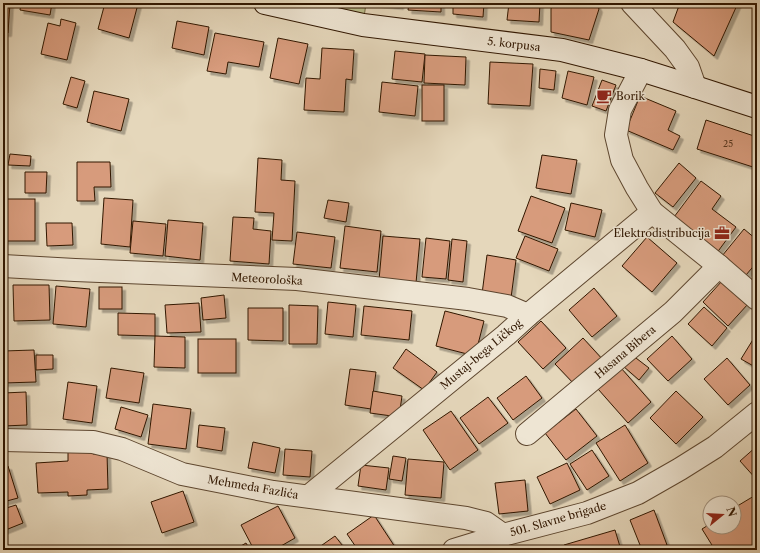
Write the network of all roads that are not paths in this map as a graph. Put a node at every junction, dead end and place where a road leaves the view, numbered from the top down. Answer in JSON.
{"nodes":[{"id":1,"x":265,"y":3,"type":"edge"},
{"id":2,"x":632,"y":3,"type":"edge"},
{"id":3,"x":641,"y":70,"type":"junction"},
{"id":4,"x":695,"y":86,"type":"junction"},
{"id":5,"x":757,"y":106,"type":"edge"},
{"id":6,"x":652,"y":212,"type":"junction"},
{"id":7,"x":3,"y":266,"type":"edge"},
{"id":8,"x":719,"y":266,"type":"junction"},
{"id":9,"x":757,"y":299,"type":"edge"},
{"id":10,"x":528,"y":315,"type":"junction"},
{"id":11,"x":757,"y":413,"type":"edge"},
{"id":12,"x":527,"y":434,"type":"dead end"},
{"id":13,"x":3,"y":440,"type":"edge"},
{"id":14,"x":309,"y":496,"type":"junction"},
{"id":15,"x":503,"y":535,"type":"junction"},
{"id":16,"x":454,"y":550,"type":"edge"}],
"edges":[{"from":1,"to":3,"type":"street","name":"5. korpusa"},
{"from":2,"to":4,"type":"street"},
{"from":3,"to":4,"type":"street","name":"5. korpusa"},
{"from":3,"to":6,"type":"street"},
{"from":4,"to":5,"type":"street","name":"5. korpusa"},
{"from":6,"to":8,"type":"street"},
{"from":6,"to":10,"type":"street","name":"Mustaj-bega Ličkog"},
{"from":7,"to":10,"type":"street","name":"Meteorološka"},
{"from":8,"to":9,"type":"street"},
{"from":8,"to":12,"type":"street","name":"Hasana Bibera"},
{"from":10,"to":14,"type":"street","name":"Mustaj-bega Ličkog"},
{"from":11,"to":15,"type":"street","name":"501. Slavne brigade"},
{"from":13,"to":14,"type":"street","name":"Mehmeda Fazlića"},
{"from":14,"to":15,"type":"street","name":"Mehmeda Fazlića"},
{"from":15,"to":16,"type":"street","name":"501. Slavne brigade"}]}
